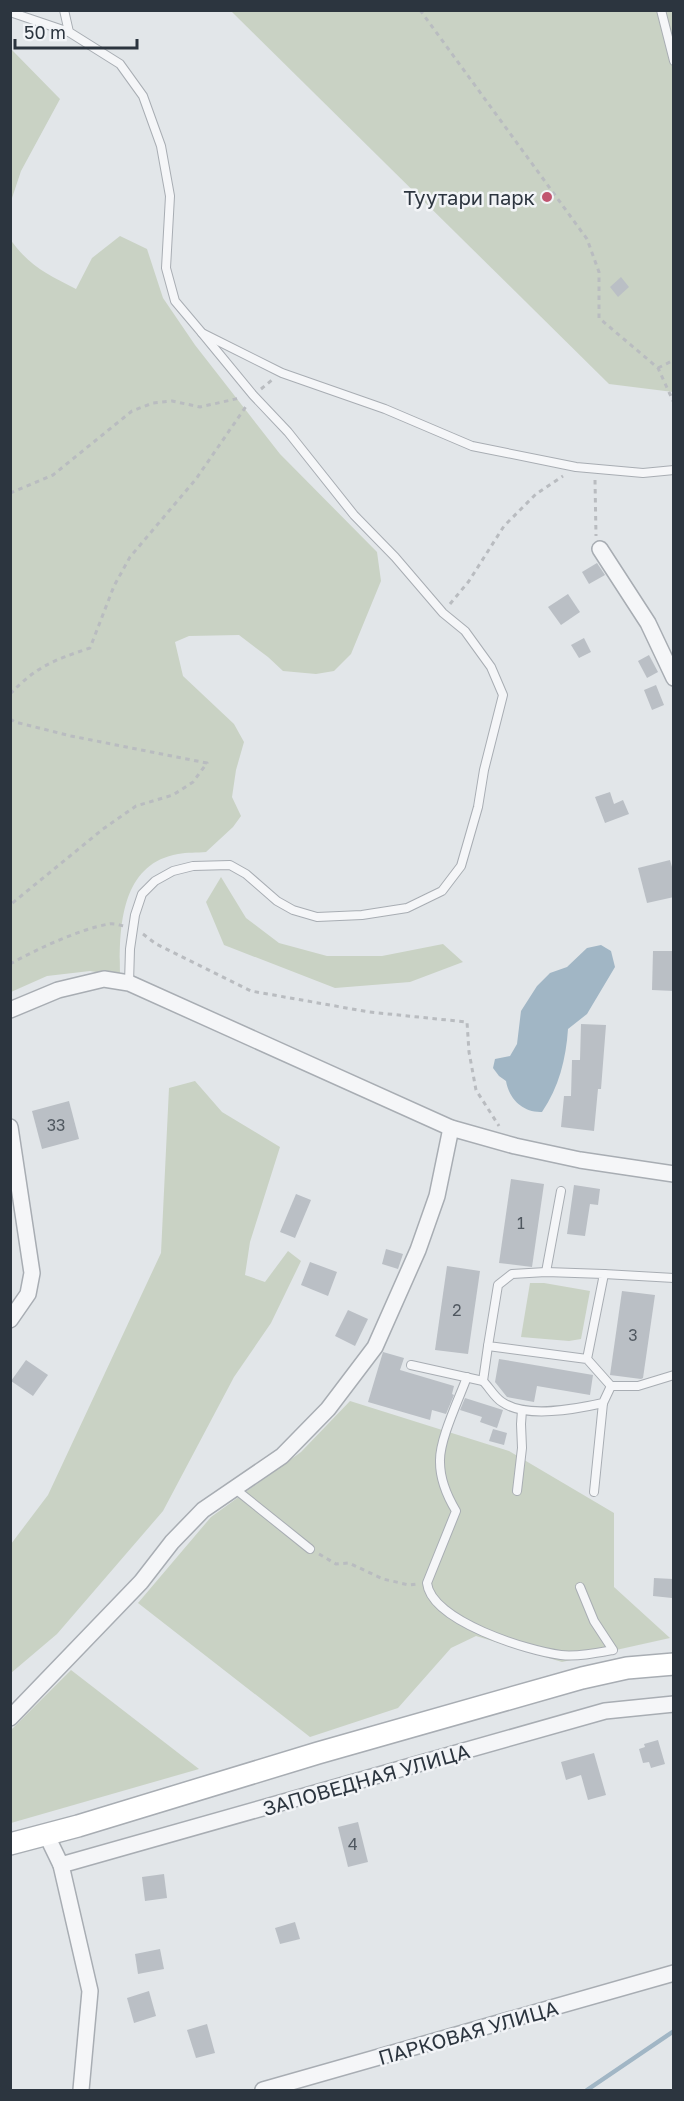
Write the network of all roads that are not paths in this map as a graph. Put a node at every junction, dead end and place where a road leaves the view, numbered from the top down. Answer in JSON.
{"nodes":[{"id":1,"x":64,"y":10,"type":"edge"},
{"id":2,"x":661,"y":10,"type":"edge"},
{"id":3,"x":10,"y":12,"type":"edge"},
{"id":4,"x":69,"y":32,"type":"junction"},
{"id":5,"x":674,"y":61,"type":"edge"},
{"id":6,"x":201,"y":333,"type":"junction"},
{"id":7,"x":674,"y":470,"type":"edge"},
{"id":8,"x":600,"y":549,"type":"road end"},
{"id":9,"x":674,"y":678,"type":"edge"},
{"id":10,"x":129,"y":983,"type":"junction"},
{"id":11,"x":10,"y":1010,"type":"edge"},
{"id":12,"x":10,"y":1127,"type":"edge"},
{"id":13,"x":452,"y":1128,"type":"junction"},
{"id":14,"x":674,"y":1174,"type":"edge"},
{"id":15,"x":561,"y":1191,"type":"dead end"},
{"id":16,"x":546,"y":1272,"type":"junction"},
{"id":17,"x":603,"y":1274,"type":"junction"},
{"id":18,"x":674,"y":1278,"type":"edge"},
{"id":19,"x":10,"y":1320,"type":"edge"},
{"id":20,"x":488,"y":1346,"type":"junction"},
{"id":21,"x":587,"y":1359,"type":"junction"},
{"id":22,"x":411,"y":1365,"type":"dead end"},
{"id":23,"x":674,"y":1375,"type":"edge"},
{"id":24,"x":467,"y":1377,"type":"junction"},
{"id":25,"x":483,"y":1381,"type":"junction"},
{"id":26,"x":611,"y":1386,"type":"junction"},
{"id":27,"x":603,"y":1403,"type":"junction"},
{"id":28,"x":522,"y":1410,"type":"junction"},
{"id":29,"x":234,"y":1488,"type":"junction"},
{"id":30,"x":517,"y":1491,"type":"dead end"},
{"id":31,"x":594,"y":1492,"type":"dead end"},
{"id":32,"x":310,"y":1549,"type":"road end"},
{"id":33,"x":580,"y":1587,"type":"dead end"},
{"id":34,"x":674,"y":1665,"type":"edge"},
{"id":35,"x":674,"y":1704,"type":"edge"},
{"id":36,"x":10,"y":1718,"type":"edge"},
{"id":37,"x":46,"y":1834,"type":"junction"},
{"id":38,"x":10,"y":1844,"type":"edge"},
{"id":39,"x":61,"y":1865,"type":"junction"},
{"id":40,"x":674,"y":1972,"type":"edge"},
{"id":41,"x":81,"y":2091,"type":"edge"},
{"id":42,"x":262,"y":2091,"type":"edge"}],
"edges":[{"from":1,"to":4,"type":"lane"},
{"from":2,"to":5,"type":"lane"},
{"from":3,"to":4,"type":"lane"},
{"from":4,"to":6,"type":"lane"},
{"from":6,"to":7,"type":"lane"},
{"from":6,"to":10,"type":"lane"},
{"from":8,"to":9,"type":"street"},
{"from":10,"to":11,"type":"street"},
{"from":10,"to":13,"type":"street"},
{"from":12,"to":19,"type":"street"},
{"from":13,"to":14,"type":"street"},
{"from":13,"to":29,"type":"street"},
{"from":15,"to":16,"type":"lane"},
{"from":16,"to":17,"type":"lane"},
{"from":16,"to":20,"type":"lane"},
{"from":17,"to":18,"type":"lane"},
{"from":17,"to":21,"type":"lane"},
{"from":20,"to":21,"type":"lane"},
{"from":20,"to":25,"type":"lane"},
{"from":21,"to":26,"type":"lane"},
{"from":22,"to":24,"type":"lane"},
{"from":23,"to":26,"type":"lane"},
{"from":24,"to":25,"type":"lane"},
{"from":24,"to":33,"type":"lane"},
{"from":25,"to":28,"type":"lane"},
{"from":26,"to":27,"type":"lane"},
{"from":27,"to":28,"type":"lane"},
{"from":27,"to":31,"type":"lane"},
{"from":28,"to":30,"type":"lane"},
{"from":29,"to":32,"type":"lane"},
{"from":29,"to":36,"type":"street"},
{"from":34,"to":37,"type":"street"},
{"from":35,"to":39,"type":"street","name":"ЗАПОВЕДНАЯ УЛИЦА"},
{"from":37,"to":38,"type":"street"},
{"from":37,"to":39,"type":"street"},
{"from":39,"to":41,"type":"street"},
{"from":40,"to":42,"type":"street","name":"ПАРКОВАЯ УЛИЦА"}]}
